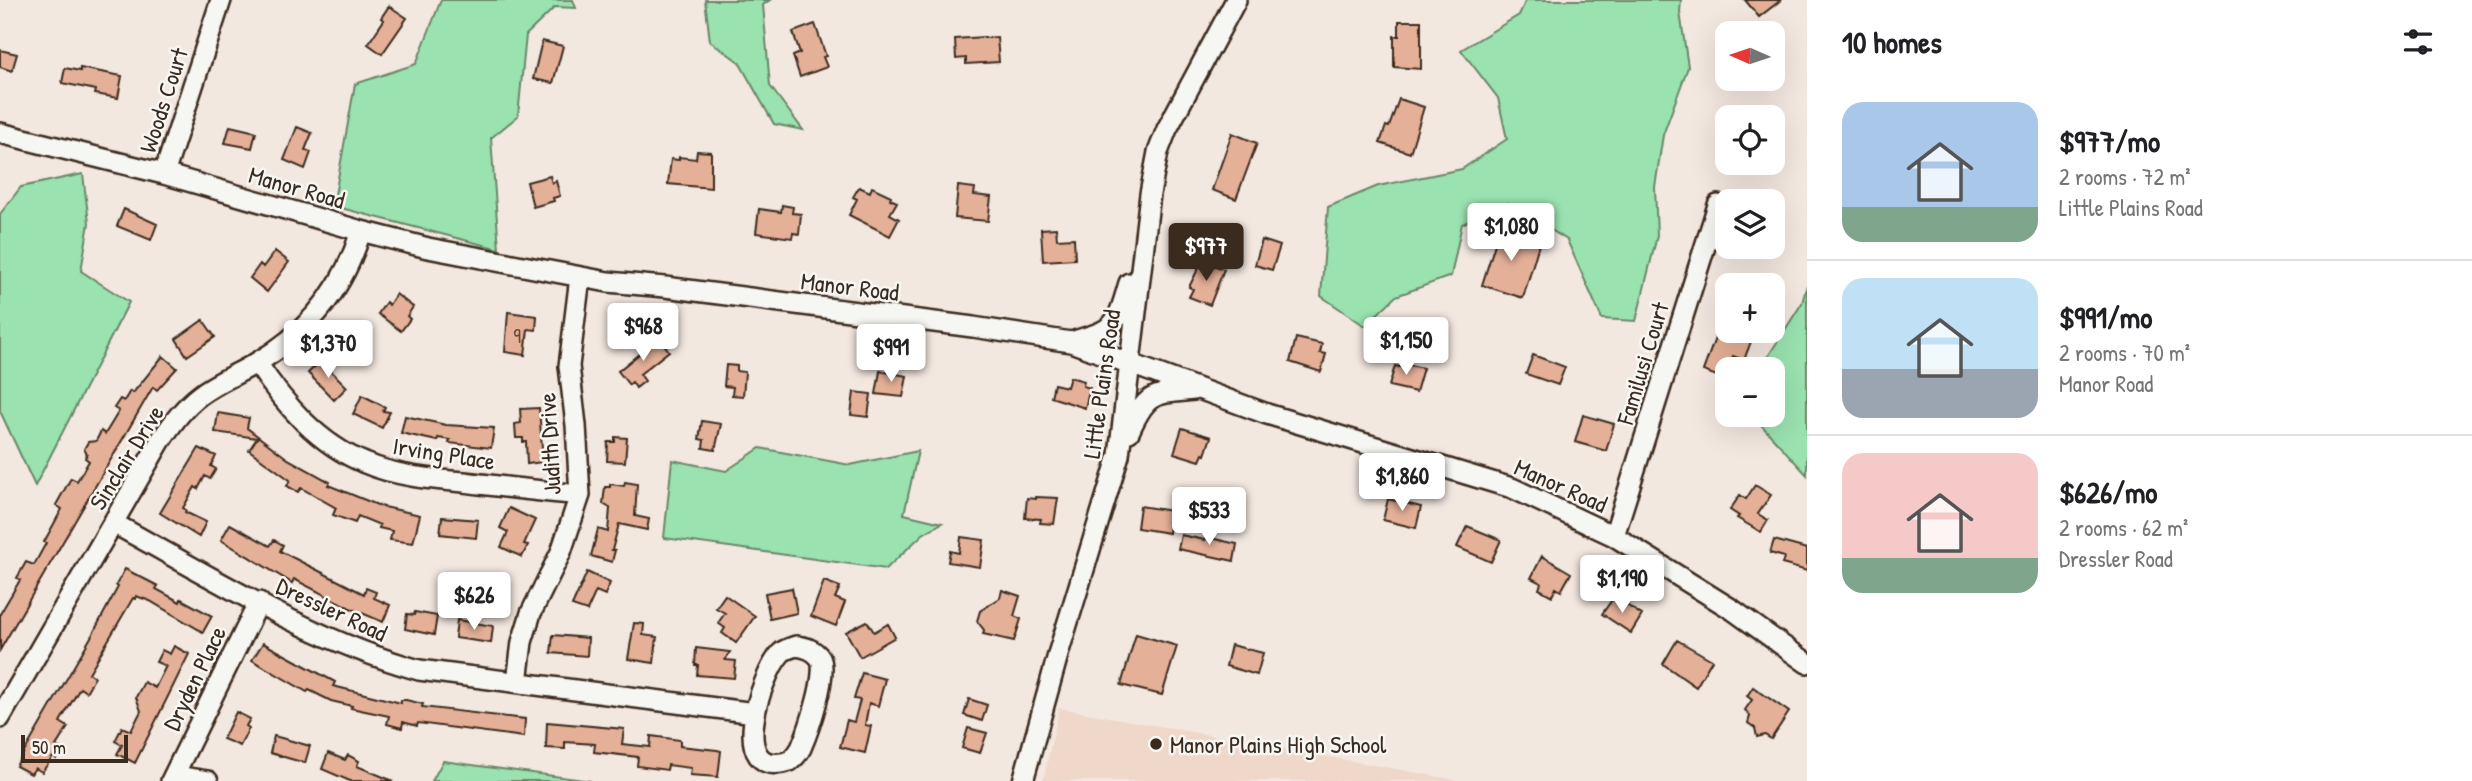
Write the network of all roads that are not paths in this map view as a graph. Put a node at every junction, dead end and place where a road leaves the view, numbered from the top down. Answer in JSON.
{"nodes":[{"id":1,"x":221,"y":0,"type":"edge"},
{"id":2,"x":1236,"y":0,"type":"edge"},
{"id":3,"x":0,"y":133,"type":"edge"},
{"id":4,"x":164,"y":174,"type":"junction"},
{"id":5,"x":1715,"y":215,"type":"edge"},
{"id":6,"x":361,"y":231,"type":"junction"},
{"id":7,"x":1145,"y":236,"type":"junction"},
{"id":8,"x":580,"y":277,"type":"junction"},
{"id":9,"x":1071,"y":342,"type":"junction"},
{"id":10,"x":257,"y":363,"type":"junction"},
{"id":11,"x":1130,"y":363,"type":"junction"},
{"id":12,"x":1202,"y":390,"type":"junction"},
{"id":13,"x":1119,"y":455,"type":"junction"},
{"id":14,"x":580,"y":495,"type":"junction"},
{"id":15,"x":113,"y":523,"type":"junction"},
{"id":16,"x":1614,"y":536,"type":"junction"},
{"id":17,"x":258,"y":602,"type":"junction"},
{"id":18,"x":1807,"y":663,"type":"edge"},
{"id":19,"x":517,"y":682,"type":"junction"},
{"id":20,"x":755,"y":713,"type":"junction"},
{"id":21,"x":0,"y":718,"type":"edge"},
{"id":22,"x":173,"y":779,"type":"edge"},
{"id":23,"x":208,"y":781,"type":"edge"},
{"id":24,"x":1023,"y":781,"type":"edge"}],
"edges":[{"from":1,"to":4,"type":"street","name":"Woods Court"},
{"from":2,"to":7,"type":"street","name":"Little Plains Road"},
{"from":3,"to":4,"type":"street","name":"Manor Road"},
{"from":4,"to":6,"type":"street","name":"Manor Road"},
{"from":5,"to":16,"type":"street","name":"Familusi Court"},
{"from":6,"to":8,"type":"street","name":"Manor Road"},
{"from":6,"to":10,"type":"street","name":"Sinclair Drive"},
{"from":7,"to":9,"type":"street"},
{"from":7,"to":11,"type":"street","name":"Little Plains Road"},
{"from":8,"to":9,"type":"street","name":"Manor Road"},
{"from":8,"to":14,"type":"street","name":"Judith Drive"},
{"from":9,"to":11,"type":"street","name":"Manor Road"},
{"from":10,"to":14,"type":"street","name":"Irving Place"},
{"from":10,"to":15,"type":"street","name":"Sinclair Drive"},
{"from":11,"to":12,"type":"street","name":"Manor Road"},
{"from":11,"to":13,"type":"street","name":"Little Plains Road"},
{"from":12,"to":13,"type":"street"},
{"from":12,"to":16,"type":"street","name":"Manor Road"},
{"from":13,"to":24,"type":"street","name":"Little Plains Road"},
{"from":14,"to":19,"type":"street","name":"Judith Drive"},
{"from":15,"to":17,"type":"street","name":"Dressler Road"},
{"from":15,"to":21,"type":"street","name":"Sinclair Drive"},
{"from":16,"to":18,"type":"street","name":"Manor Road"},
{"from":17,"to":19,"type":"street","name":"Dressler Road"},
{"from":17,"to":22,"type":"street","name":"Dryden Place"},
{"from":19,"to":20,"type":"street","name":"Dressler Road"},
{"from":20,"to":20,"type":"street"},
{"from":22,"to":23,"type":"street"}]}
